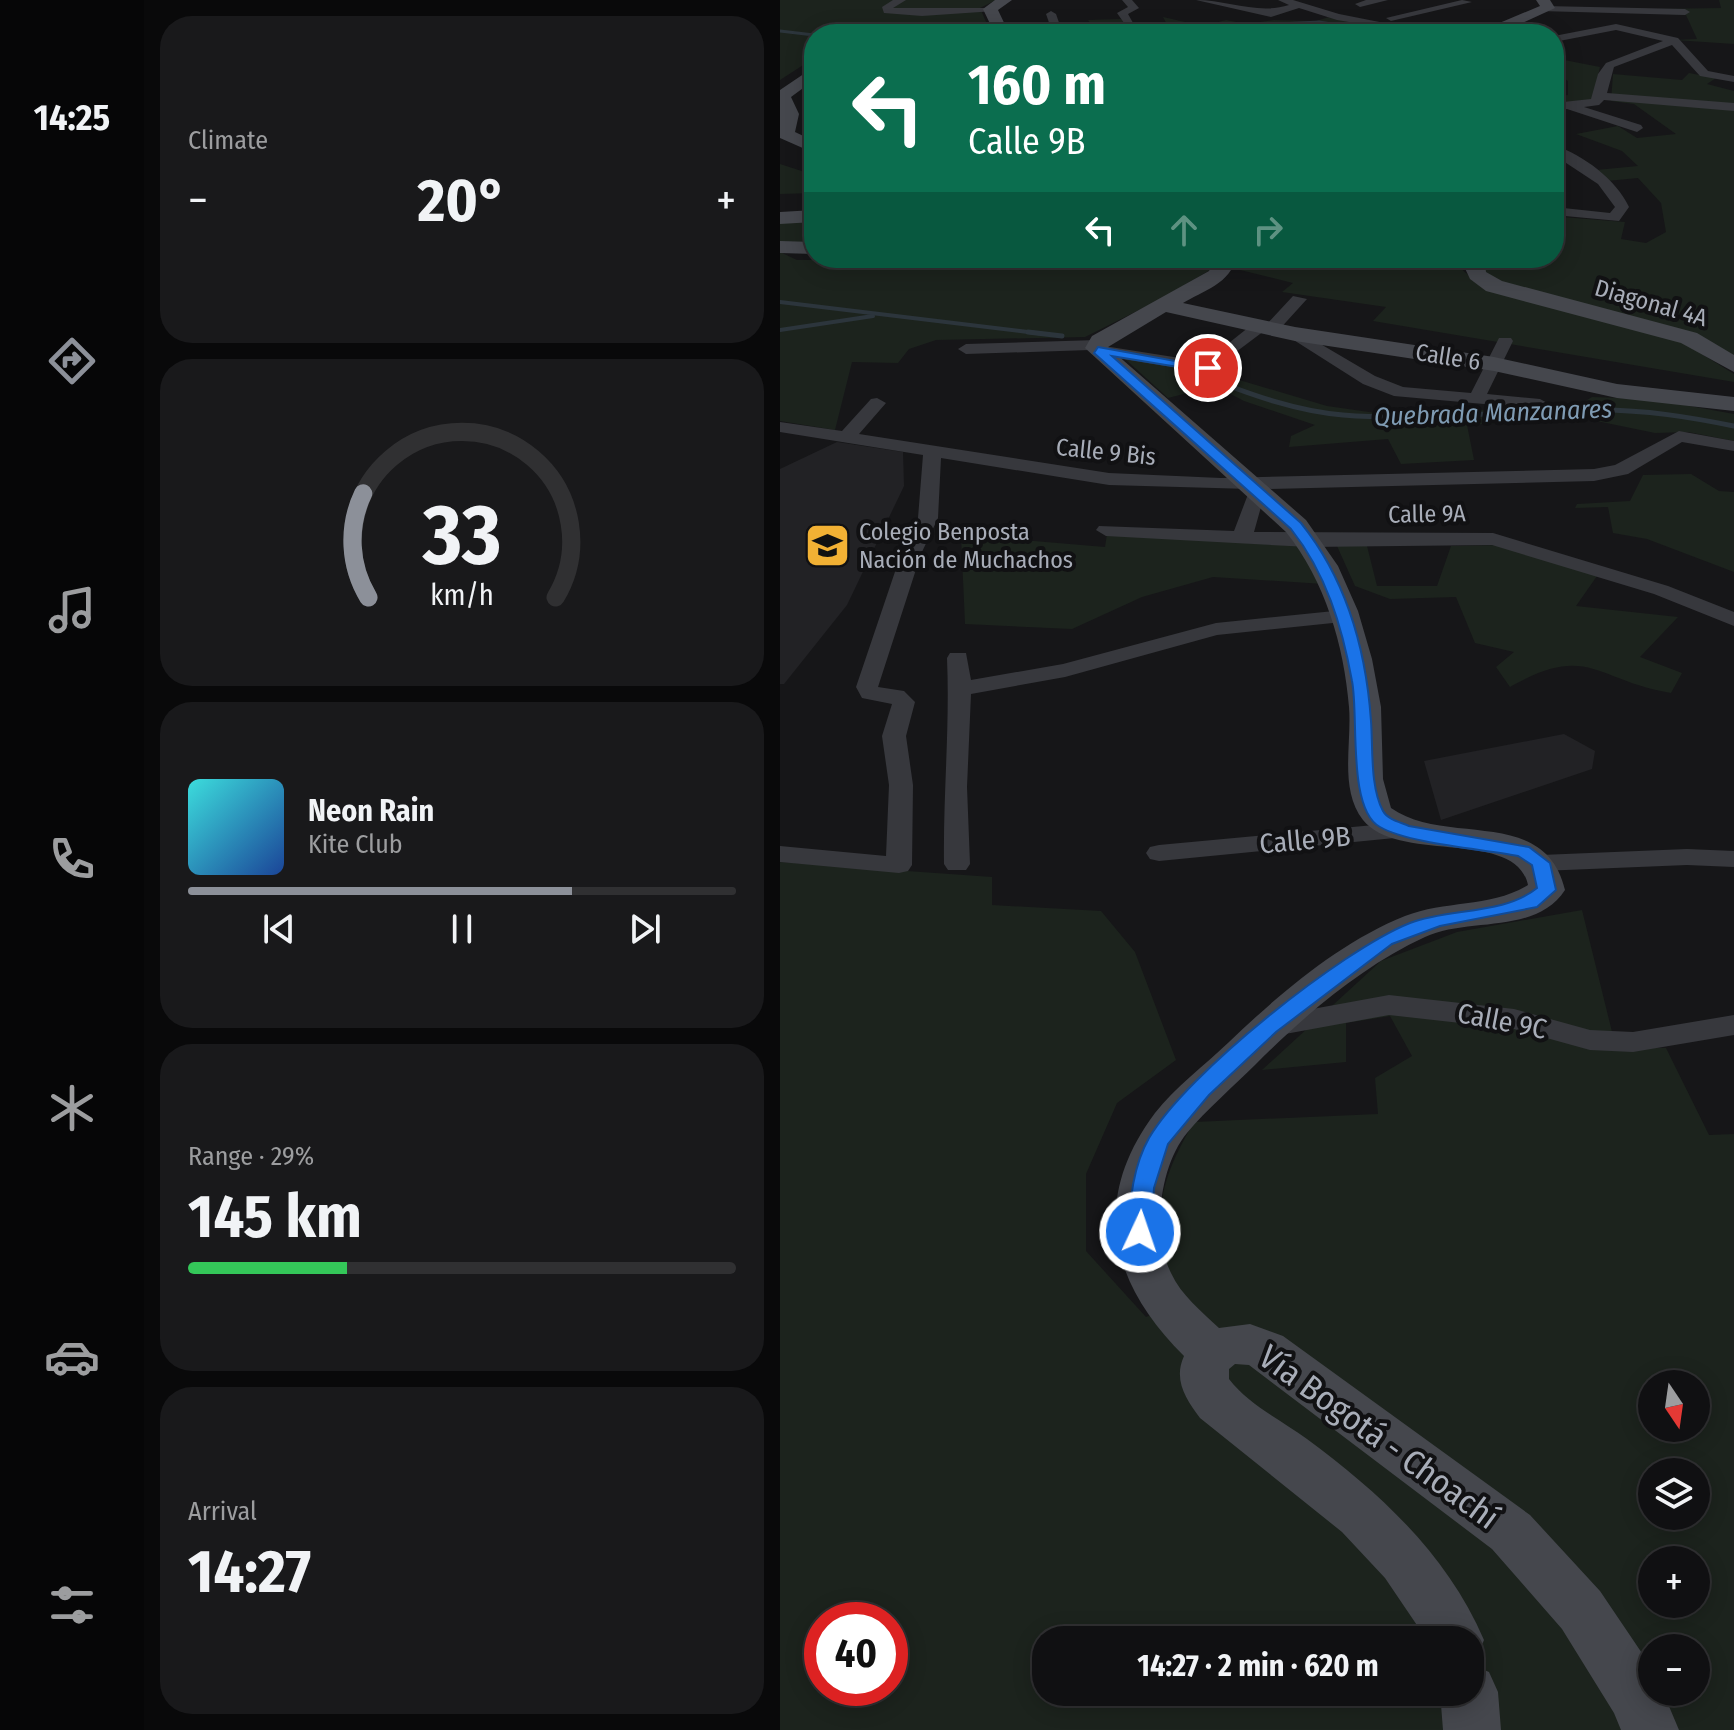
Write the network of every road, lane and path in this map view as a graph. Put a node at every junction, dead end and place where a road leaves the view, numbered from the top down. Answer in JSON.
{"nodes":[{"id":1,"x":901,"y":0,"type":"edge"},
{"id":2,"x":1127,"y":0,"type":"edge"},
{"id":3,"x":1201,"y":0,"type":"edge"},
{"id":4,"x":1283,"y":0,"type":"edge"},
{"id":5,"x":1383,"y":0,"type":"edge"},
{"id":6,"x":1597,"y":0,"type":"edge"},
{"id":7,"x":1467,"y":2,"type":"dead end"},
{"id":8,"x":1547,"y":3,"type":"edge"},
{"id":9,"x":999,"y":4,"type":"edge"},
{"id":10,"x":1300,"y":5,"type":"junction"},
{"id":11,"x":1610,"y":10,"type":"junction"},
{"id":12,"x":1685,"y":12,"type":"dead end"},
{"id":13,"x":1051,"y":14,"type":"dead end"},
{"id":14,"x":1391,"y":18,"type":"junction"},
{"id":15,"x":1000,"y":24,"type":"edge"},
{"id":16,"x":1054,"y":24,"type":"edge"},
{"id":17,"x":1130,"y":24,"type":"edge"},
{"id":18,"x":1379,"y":24,"type":"edge"},
{"id":19,"x":1403,"y":24,"type":"edge"},
{"id":20,"x":1508,"y":24,"type":"edge"},
{"id":21,"x":1564,"y":37,"type":"edge"},
{"id":22,"x":1674,"y":40,"type":"junction"},
{"id":23,"x":1725,"y":66,"type":"dead end"},
{"id":24,"x":1706,"y":75,"type":"junction"},
{"id":25,"x":1734,"y":79,"type":"edge"},
{"id":26,"x":804,"y":80,"type":"edge"},
{"id":27,"x":1601,"y":96,"type":"junction"},
{"id":28,"x":1564,"y":107,"type":"edge"},
{"id":29,"x":1572,"y":107,"type":"junction"},
{"id":30,"x":1734,"y":107,"type":"edge"},
{"id":31,"x":1637,"y":128,"type":"dead end"},
{"id":32,"x":804,"y":143,"type":"edge"},
{"id":33,"x":1564,"y":155,"type":"edge"},
{"id":34,"x":1564,"y":212,"type":"edge"},
{"id":35,"x":804,"y":217,"type":"edge"},
{"id":36,"x":780,"y":218,"type":"edge"},
{"id":37,"x":780,"y":247,"type":"edge"},
{"id":38,"x":804,"y":248,"type":"edge"},
{"id":39,"x":1223,"y":268,"type":"edge"},
{"id":40,"x":1474,"y":268,"type":"edge"},
{"id":41,"x":1299,"y":299,"type":"dead end"},
{"id":42,"x":1163,"y":305,"type":"junction"},
{"id":43,"x":1265,"y":328,"type":"junction"},
{"id":44,"x":1295,"y":334,"type":"junction"},
{"id":45,"x":1505,"y":341,"type":"dead end"},
{"id":46,"x":1098,"y":347,"type":"junction"},
{"id":47,"x":966,"y":349,"type":"dead end"},
{"id":48,"x":1494,"y":364,"type":"junction"},
{"id":49,"x":1734,"y":365,"type":"edge"},
{"id":50,"x":1476,"y":400,"type":"junction"},
{"id":51,"x":877,"y":403,"type":"dead end"},
{"id":52,"x":1540,"y":404,"type":"dead end"},
{"id":53,"x":1734,"y":404,"type":"edge"},
{"id":54,"x":780,"y":427,"type":"edge"},
{"id":55,"x":846,"y":438,"type":"junction"},
{"id":56,"x":1734,"y":446,"type":"edge"},
{"id":57,"x":932,"y":451,"type":"junction"},
{"id":58,"x":1254,"y":487,"type":"junction"},
{"id":59,"x":1106,"y":530,"type":"dead end"},
{"id":60,"x":1242,"y":537,"type":"junction"},
{"id":61,"x":1309,"y":541,"type":"junction"},
{"id":62,"x":1344,"y":616,"type":"junction"},
{"id":63,"x":1734,"y":620,"type":"edge"},
{"id":64,"x":958,"y":658,"type":"dead end"},
{"id":65,"x":960,"y":689,"type":"junction"},
{"id":66,"x":1406,"y":830,"type":"junction"},
{"id":67,"x":1159,"y":853,"type":"dead end"},
{"id":68,"x":780,"y":854,"type":"edge"},
{"id":69,"x":1734,"y":859,"type":"edge"},
{"id":70,"x":1541,"y":863,"type":"junction"},
{"id":71,"x":957,"y":864,"type":"dead end"},
{"id":72,"x":1734,"y":1025,"type":"edge"},
{"id":73,"x":1269,"y":1027,"type":"junction"},
{"id":74,"x":1212,"y":1352,"type":"junction"},
{"id":75,"x":1450,"y":1626,"type":"edge"},
{"id":76,"x":1470,"y":1706,"type":"edge"},
{"id":77,"x":1472,"y":1730,"type":"edge"},
{"id":78,"x":1650,"y":1730,"type":"edge"}],
"edges":[{"from":1,"to":9,"type":"street"},
{"from":2,"to":17,"type":"street"},
{"from":3,"to":10,"type":"street"},
{"from":4,"to":10,"type":"street"},
{"from":5,"to":14,"type":"street"},
{"from":6,"to":11,"type":"street"},
{"from":7,"to":14,"type":"street"},
{"from":8,"to":11,"type":"street"},
{"from":8,"to":20,"type":"street"},
{"from":9,"to":15,"type":"street"},
{"from":10,"to":18,"type":"street"},
{"from":11,"to":12,"type":"street"},
{"from":13,"to":16,"type":"street"},
{"from":14,"to":19,"type":"street"},
{"from":21,"to":22,"type":"street"},
{"from":22,"to":24,"type":"street"},
{"from":22,"to":27,"type":"street"},
{"from":23,"to":24,"type":"street"},
{"from":24,"to":25,"type":"street"},
{"from":26,"to":32,"type":"street"},
{"from":27,"to":29,"type":"street"},
{"from":27,"to":30,"type":"street"},
{"from":28,"to":29,"type":"street"},
{"from":29,"to":31,"type":"street"},
{"from":33,"to":34,"type":"street"},
{"from":35,"to":36,"type":"street"},
{"from":37,"to":38,"type":"street"},
{"from":39,"to":42,"type":"street"},
{"from":40,"to":49,"type":"street","name":"Diagonal 4A"},
{"from":41,"to":43,"type":"street"},
{"from":42,"to":43,"type":"street","name":"Calle 6"},
{"from":42,"to":46,"type":"street"},
{"from":43,"to":44,"type":"street","name":"Calle 6"},
{"from":43,"to":46,"type":"street"},
{"from":44,"to":48,"type":"street","name":"Calle 6"},
{"from":44,"to":50,"type":"street"},
{"from":45,"to":48,"type":"street"},
{"from":46,"to":47,"type":"street"},
{"from":46,"to":58,"type":"street"},
{"from":48,"to":50,"type":"street"},
{"from":48,"to":53,"type":"street","name":"Calle 6"},
{"from":50,"to":52,"type":"street"},
{"from":51,"to":55,"type":"street"},
{"from":54,"to":55,"type":"street","name":"Calle 9 Bis"},
{"from":55,"to":57,"type":"street","name":"Calle 9 Bis"},
{"from":56,"to":58,"type":"street","name":"Calle 9 Bis"},
{"from":57,"to":58,"type":"street","name":"Calle 9 Bis"},
{"from":57,"to":68,"type":"street"},
{"from":58,"to":60,"type":"street"},
{"from":58,"to":61,"type":"street"},
{"from":59,"to":60,"type":"street","name":"Calle 9A"},
{"from":60,"to":61,"type":"street","name":"Calle 9A"},
{"from":61,"to":62,"type":"street"},
{"from":61,"to":63,"type":"street","name":"Calle 9A"},
{"from":62,"to":65,"type":"street"},
{"from":62,"to":66,"type":"street"},
{"from":64,"to":65,"type":"street"},
{"from":65,"to":71,"type":"street"},
{"from":66,"to":67,"type":"street","name":"Calle 9B"},
{"from":66,"to":70,"type":"street","name":"Calle 9B"},
{"from":69,"to":70,"type":"street","name":"Calle 9B"},
{"from":70,"to":73,"type":"street"},
{"from":72,"to":73,"type":"street","name":"Calle 9C"},
{"from":73,"to":74,"type":"street"},
{"from":74,"to":75,"type":"street"},
{"from":74,"to":78,"type":"street","name":"Vía Bogotá - Choachí"},
{"from":76,"to":77,"type":"street"}]}
